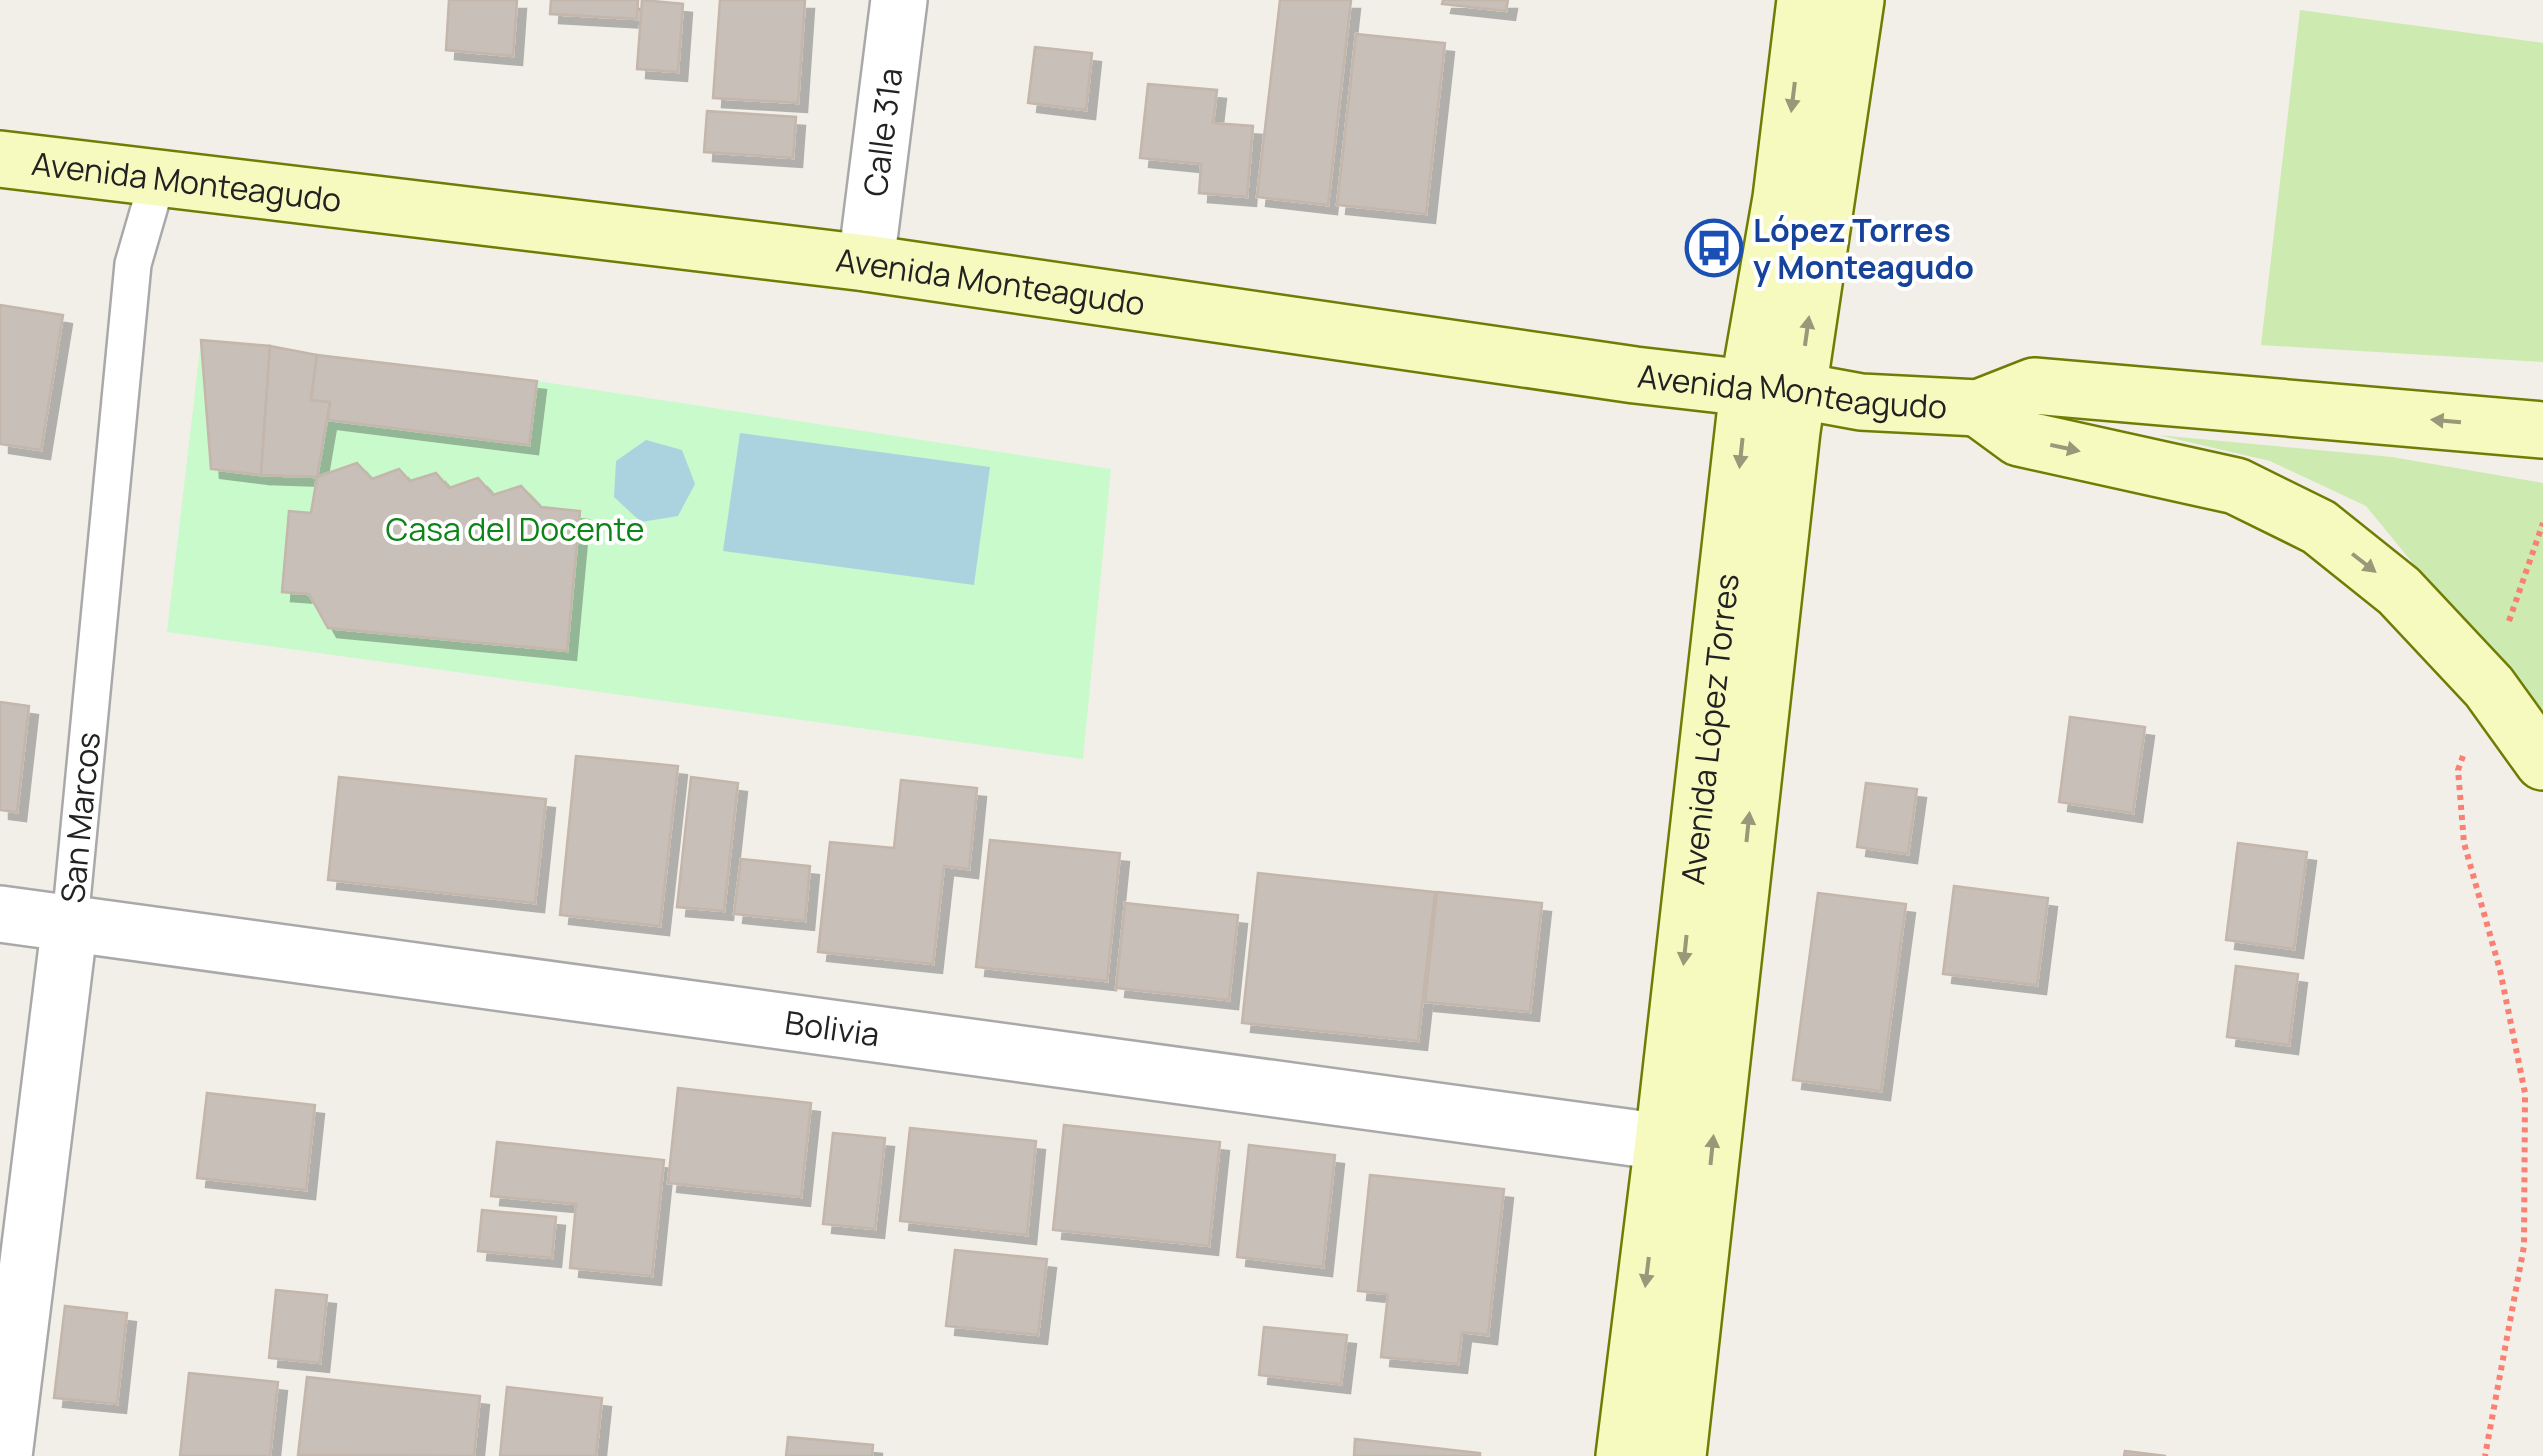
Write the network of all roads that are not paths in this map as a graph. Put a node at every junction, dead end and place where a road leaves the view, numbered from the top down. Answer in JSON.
{"nodes":[{"id":1,"x":899,"y":0,"type":"edge"},
{"id":2,"x":1805,"y":0,"type":"edge"},
{"id":3,"x":1856,"y":0,"type":"edge"},
{"id":4,"x":0,"y":159,"type":"edge"},
{"id":5,"x":158,"y":178,"type":"junction"},
{"id":6,"x":866,"y":263,"type":"junction"},
{"id":7,"x":1773,"y":390,"type":"junction"},
{"id":8,"x":1978,"y":408,"type":"junction"},
{"id":9,"x":2543,"y":430,"type":"edge"},
{"id":10,"x":2543,"y":762,"type":"edge"},
{"id":11,"x":0,"y":914,"type":"edge"},
{"id":12,"x":70,"y":922,"type":"junction"},
{"id":13,"x":1663,"y":1142,"type":"junction"},
{"id":14,"x":4,"y":1456,"type":"edge"},
{"id":15,"x":1624,"y":1456,"type":"edge"},
{"id":16,"x":1678,"y":1456,"type":"edge"}],
"edges":[{"from":1,"to":6,"type":"street","name":"Calle 31a"},
{"from":2,"to":7,"type":"main road","name":"Avenida López Torres","one_way":true},
{"from":7,"to":3,"type":"main road","name":"Avenida López Torres","one_way":true},
{"from":4,"to":5,"type":"main road","name":"Avenida Monteagudo"},
{"from":5,"to":6,"type":"main road","name":"Avenida Monteagudo"},
{"from":5,"to":12,"type":"lane","name":"San Marcos"},
{"from":6,"to":7,"type":"main road","name":"Avenida Monteagudo"},
{"from":7,"to":8,"type":"main road","name":"Avenida Monteagudo"},
{"from":7,"to":13,"type":"main road","name":"Avenida López Torres","one_way":true},
{"from":16,"to":7,"type":"main road","name":"Avenida López Torres","one_way":true},
{"from":9,"to":8,"type":"main road","name":"Avenida Monteagudo","one_way":true},
{"from":8,"to":10,"type":"main road","name":"Avenida Monteagudo","one_way":true},
{"from":11,"to":12,"type":"street","name":"Bolivia"},
{"from":12,"to":13,"type":"street","name":"Bolivia"},
{"from":12,"to":14,"type":"street","name":"San Marcos"},
{"from":13,"to":15,"type":"main road","name":"Avenida López Torres","one_way":true}]}
